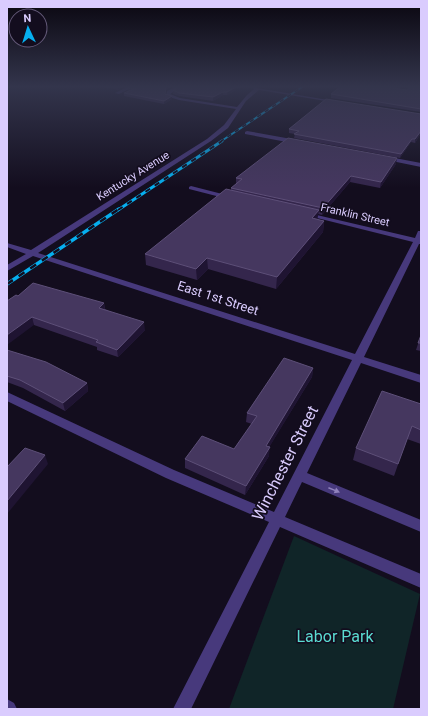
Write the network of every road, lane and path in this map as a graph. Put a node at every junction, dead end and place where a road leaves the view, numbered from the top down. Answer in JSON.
{"nodes":[{"id":1,"x":230,"y":120,"type":"edge"},
{"id":2,"x":246,"y":133,"type":"dead end"},
{"id":3,"x":307,"y":144,"type":"edge"},
{"id":4,"x":376,"y":156,"type":"edge"},
{"id":5,"x":421,"y":165,"type":"edge"},
{"id":6,"x":191,"y":188,"type":"dead end"},
{"id":7,"x":238,"y":199,"type":"edge"},
{"id":8,"x":300,"y":214,"type":"edge"},
{"id":9,"x":420,"y":238,"type":"edge"},
{"id":10,"x":7,"y":245,"type":"edge"},
{"id":11,"x":30,"y":253,"type":"junction"},
{"id":12,"x":7,"y":269,"type":"edge"},
{"id":13,"x":357,"y":358,"type":"junction"},
{"id":14,"x":421,"y":379,"type":"edge"},
{"id":15,"x":7,"y":396,"type":"edge"},
{"id":16,"x":298,"y":476,"type":"junction"},
{"id":17,"x":276,"y":520,"type":"junction"},
{"id":18,"x":421,"y":526,"type":"edge"},
{"id":19,"x":421,"y":581,"type":"edge"},
{"id":20,"x":182,"y":709,"type":"edge"}],
"edges":[{"from":1,"to":11,"type":"street","name":"Kentucky Avenue"},
{"from":2,"to":3,"type":"street"},
{"from":4,"to":5,"type":"street"},
{"from":6,"to":7,"type":"street"},
{"from":8,"to":9,"type":"street","name":"Franklin Street"},
{"from":9,"to":13,"type":"street","name":"Winchester Street"},
{"from":10,"to":11,"type":"street","name":"East 1st Street"},
{"from":11,"to":12,"type":"street","name":"Kentucky Avenue"},
{"from":11,"to":13,"type":"street","name":"East 1st Street"},
{"from":13,"to":14,"type":"street","name":"East 1st Street"},
{"from":13,"to":16,"type":"street","name":"Winchester Street"},
{"from":15,"to":17,"type":"street"},
{"from":16,"to":17,"type":"street","name":"Winchester Street"},
{"from":16,"to":18,"type":"street","one_way":true},
{"from":17,"to":19,"type":"street"},
{"from":17,"to":20,"type":"street","name":"Winchester Street"}]}
